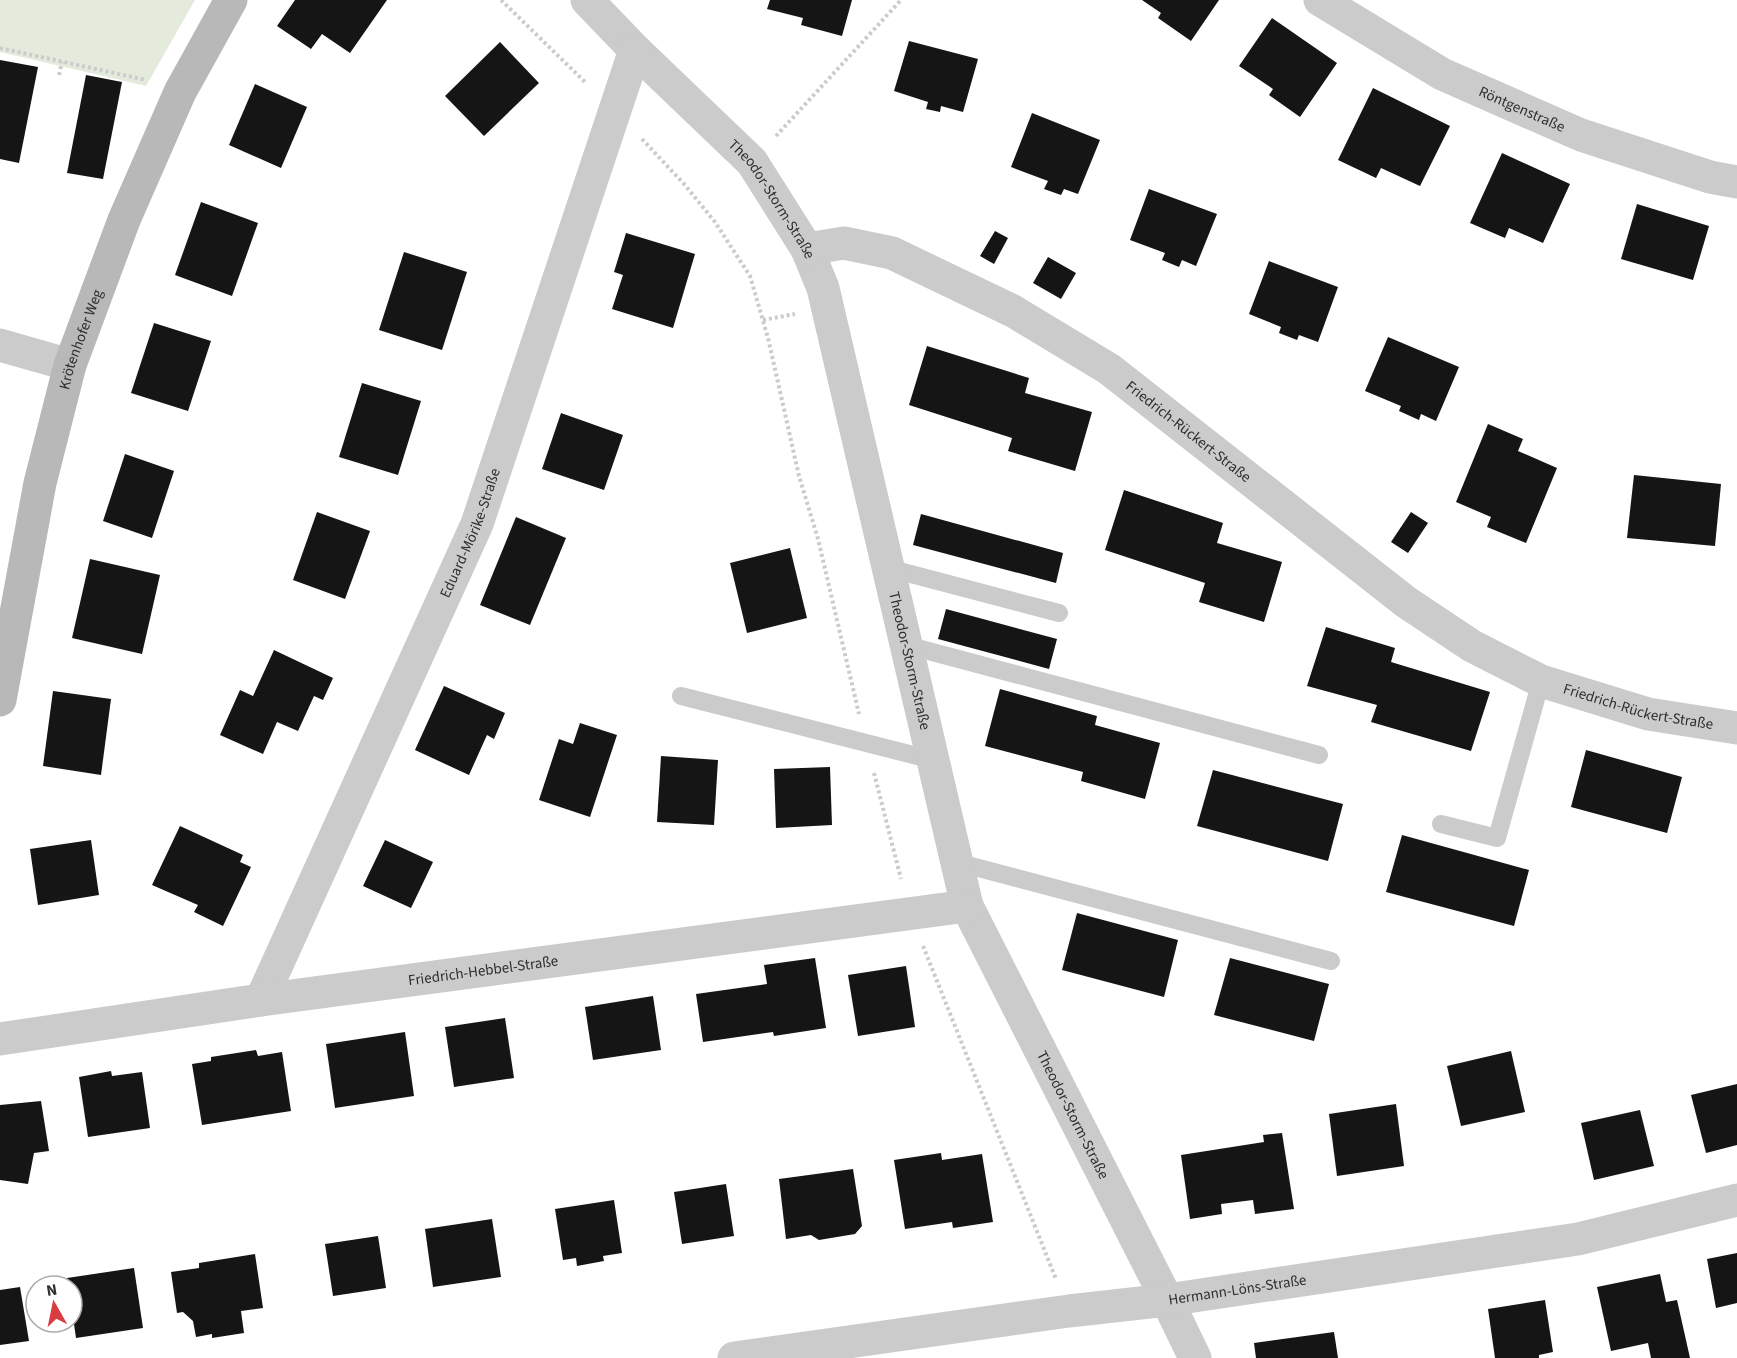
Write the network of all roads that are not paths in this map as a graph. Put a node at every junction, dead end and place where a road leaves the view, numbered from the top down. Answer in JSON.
{"nodes":[{"id":1,"x":231,"y":0,"type":"edge"},
{"id":2,"x":587,"y":0,"type":"edge"},
{"id":3,"x":1320,"y":0,"type":"edge"},
{"id":4,"x":635,"y":50,"type":"junction"},
{"id":5,"x":1737,"y":182,"type":"edge"},
{"id":6,"x":807,"y":249,"type":"junction"},
{"id":7,"x":0,"y":345,"type":"edge"},
{"id":8,"x":70,"y":365,"type":"junction"},
{"id":9,"x":888,"y":568,"type":"junction"},
{"id":10,"x":1059,"y":613,"type":"dead end"},
{"id":11,"x":906,"y":645,"type":"junction"},
{"id":12,"x":1541,"y":681,"type":"junction"},
{"id":13,"x":681,"y":696,"type":"dead end"},
{"id":14,"x":0,"y":700,"type":"edge"},
{"id":15,"x":1737,"y":728,"type":"edge"},
{"id":16,"x":1319,"y":755,"type":"dead end"},
{"id":17,"x":933,"y":760,"type":"junction"},
{"id":18,"x":1441,"y":824,"type":"dead end"},
{"id":19,"x":956,"y":862,"type":"junction"},
{"id":20,"x":966,"y":906,"type":"junction"},
{"id":21,"x":1331,"y":961,"type":"dead end"},
{"id":22,"x":261,"y":1000,"type":"junction"},
{"id":23,"x":0,"y":1039,"type":"edge"},
{"id":24,"x":1737,"y":1200,"type":"edge"},
{"id":25,"x":1167,"y":1300,"type":"junction"},
{"id":26,"x":798,"y":1354,"type":"edge"},
{"id":27,"x":734,"y":1358,"type":"edge"},
{"id":28,"x":1195,"y":1358,"type":"edge"}],
"edges":[{"from":1,"to":8,"type":"street","name":"Krötenhofer Weg"},
{"from":2,"to":4,"type":"street","name":"Theodor-Storm-Straße"},
{"from":3,"to":5,"type":"street","name":"Röntgenstraße"},
{"from":4,"to":6,"type":"street","name":"Theodor-Storm-Straße"},
{"from":4,"to":22,"type":"street","name":"Eduard-Mörike-Straße"},
{"from":6,"to":9,"type":"street","name":"Theodor-Storm-Straße"},
{"from":6,"to":12,"type":"street","name":"Friedrich-Rückert-Straße"},
{"from":7,"to":8,"type":"street"},
{"from":8,"to":14,"type":"street","name":"Krötenhofer Weg"},
{"from":9,"to":10,"type":"lane"},
{"from":9,"to":11,"type":"street","name":"Theodor-Storm-Straße"},
{"from":11,"to":16,"type":"lane"},
{"from":11,"to":17,"type":"street","name":"Theodor-Storm-Straße"},
{"from":12,"to":15,"type":"street","name":"Friedrich-Rückert-Straße"},
{"from":12,"to":18,"type":"lane"},
{"from":13,"to":17,"type":"lane"},
{"from":17,"to":19,"type":"street","name":"Theodor-Storm-Straße"},
{"from":19,"to":20,"type":"street","name":"Theodor-Storm-Straße"},
{"from":19,"to":21,"type":"lane"},
{"from":20,"to":22,"type":"street","name":"Friedrich-Hebbel-Straße"},
{"from":20,"to":25,"type":"street","name":"Theodor-Storm-Straße"},
{"from":22,"to":23,"type":"street","name":"Friedrich-Hebbel-Straße"},
{"from":24,"to":25,"type":"street","name":"Hermann-Löns-Straße"},
{"from":25,"to":26,"type":"street","name":"Hermann-Löns-Straße"},
{"from":25,"to":28,"type":"street","name":"Theodor-Storm-Straße"},
{"from":26,"to":27,"type":"street","name":"Hermann-Löns-Straße"}]}
